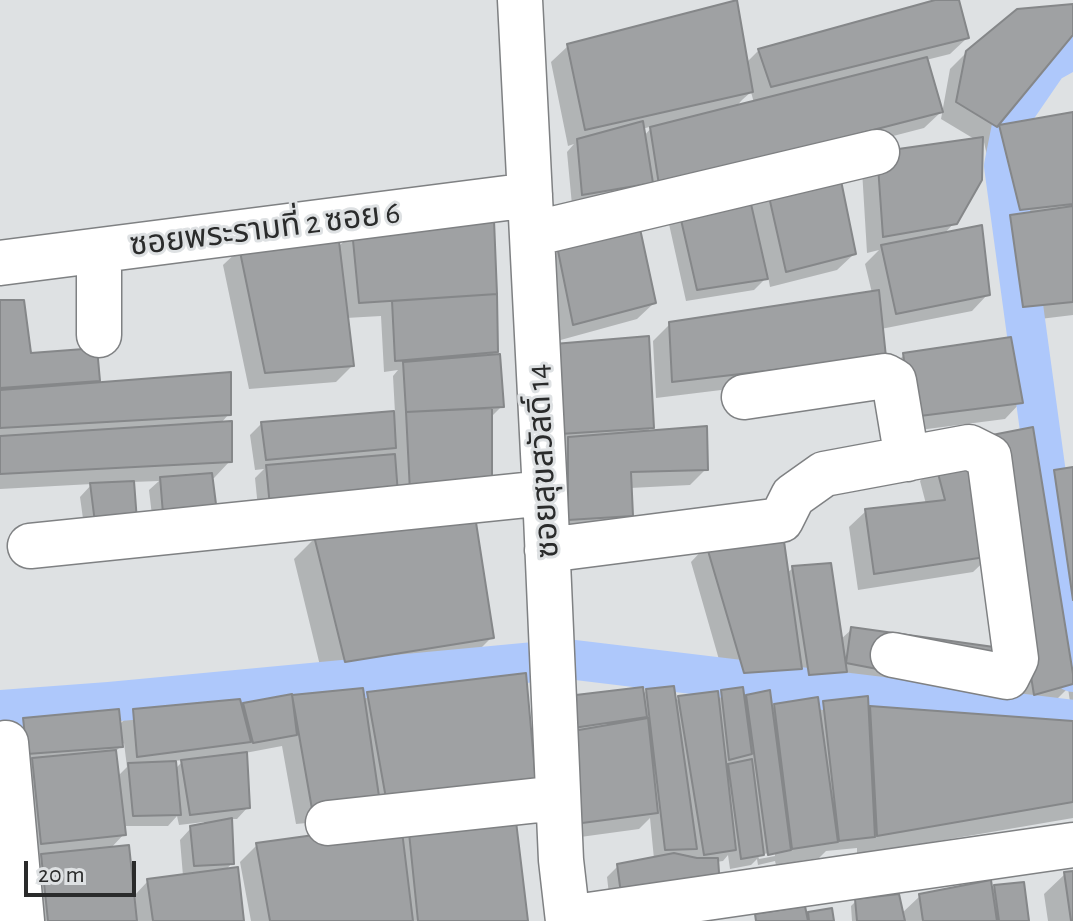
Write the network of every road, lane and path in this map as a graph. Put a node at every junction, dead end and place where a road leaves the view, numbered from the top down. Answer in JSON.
{"nodes":[{"id":1,"x":520,"y":0,"type":"edge"},
{"id":2,"x":877,"y":152,"type":"dead end"},
{"id":3,"x":531,"y":214,"type":"junction"},
{"id":4,"x":99,"y":251,"type":"junction"},
{"id":5,"x":0,"y":263,"type":"edge"},
{"id":6,"x":99,"y":335,"type":"dead end"},
{"id":7,"x":744,"y":397,"type":"dead end"},
{"id":8,"x":907,"y":459,"type":"junction"},
{"id":9,"x":545,"y":493,"type":"junction"},
{"id":10,"x":30,"y":546,"type":"dead end"},
{"id":11,"x":547,"y":550,"type":"junction"},
{"id":12,"x":893,"y":655,"type":"dead end"},
{"id":13,"x":6,"y":743,"type":"dead end"},
{"id":14,"x":558,"y":798,"type":"junction"},
{"id":15,"x":328,"y":823,"type":"dead end"},
{"id":16,"x":1073,"y":845,"type":"edge"},
{"id":17,"x":568,"y":920,"type":"edge"},
{"id":18,"x":22,"y":921,"type":"edge"}],
"edges":[{"from":1,"to":3,"type":"street","name":"ซอยสุขสวัสดิ์ 14"},
{"from":2,"to":3,"type":"street","name":"ซอยพระรามที่ 2 ซอย 6"},
{"from":3,"to":4,"type":"street","name":"ซอยพระรามที่ 2 ซอย 6"},
{"from":3,"to":9,"type":"street","name":"ซอยสุขสวัสดิ์ 14"},
{"from":4,"to":5,"type":"street","name":"ซอยพระรามที่ 2 ซอย 6"},
{"from":4,"to":6,"type":"street"},
{"from":7,"to":8,"type":"street"},
{"from":8,"to":11,"type":"street"},
{"from":8,"to":12,"type":"street"},
{"from":9,"to":10,"type":"street"},
{"from":9,"to":11,"type":"street","name":"ซอยสุขสวัสดิ์ 14"},
{"from":11,"to":14,"type":"street","name":"ซอยสุขสวัสดิ์ 14"},
{"from":13,"to":18,"type":"street"},
{"from":14,"to":15,"type":"street"},
{"from":14,"to":17,"type":"street","name":"ซอยสุขสวัสดิ์ 14"},
{"from":16,"to":17,"type":"street"}]}
